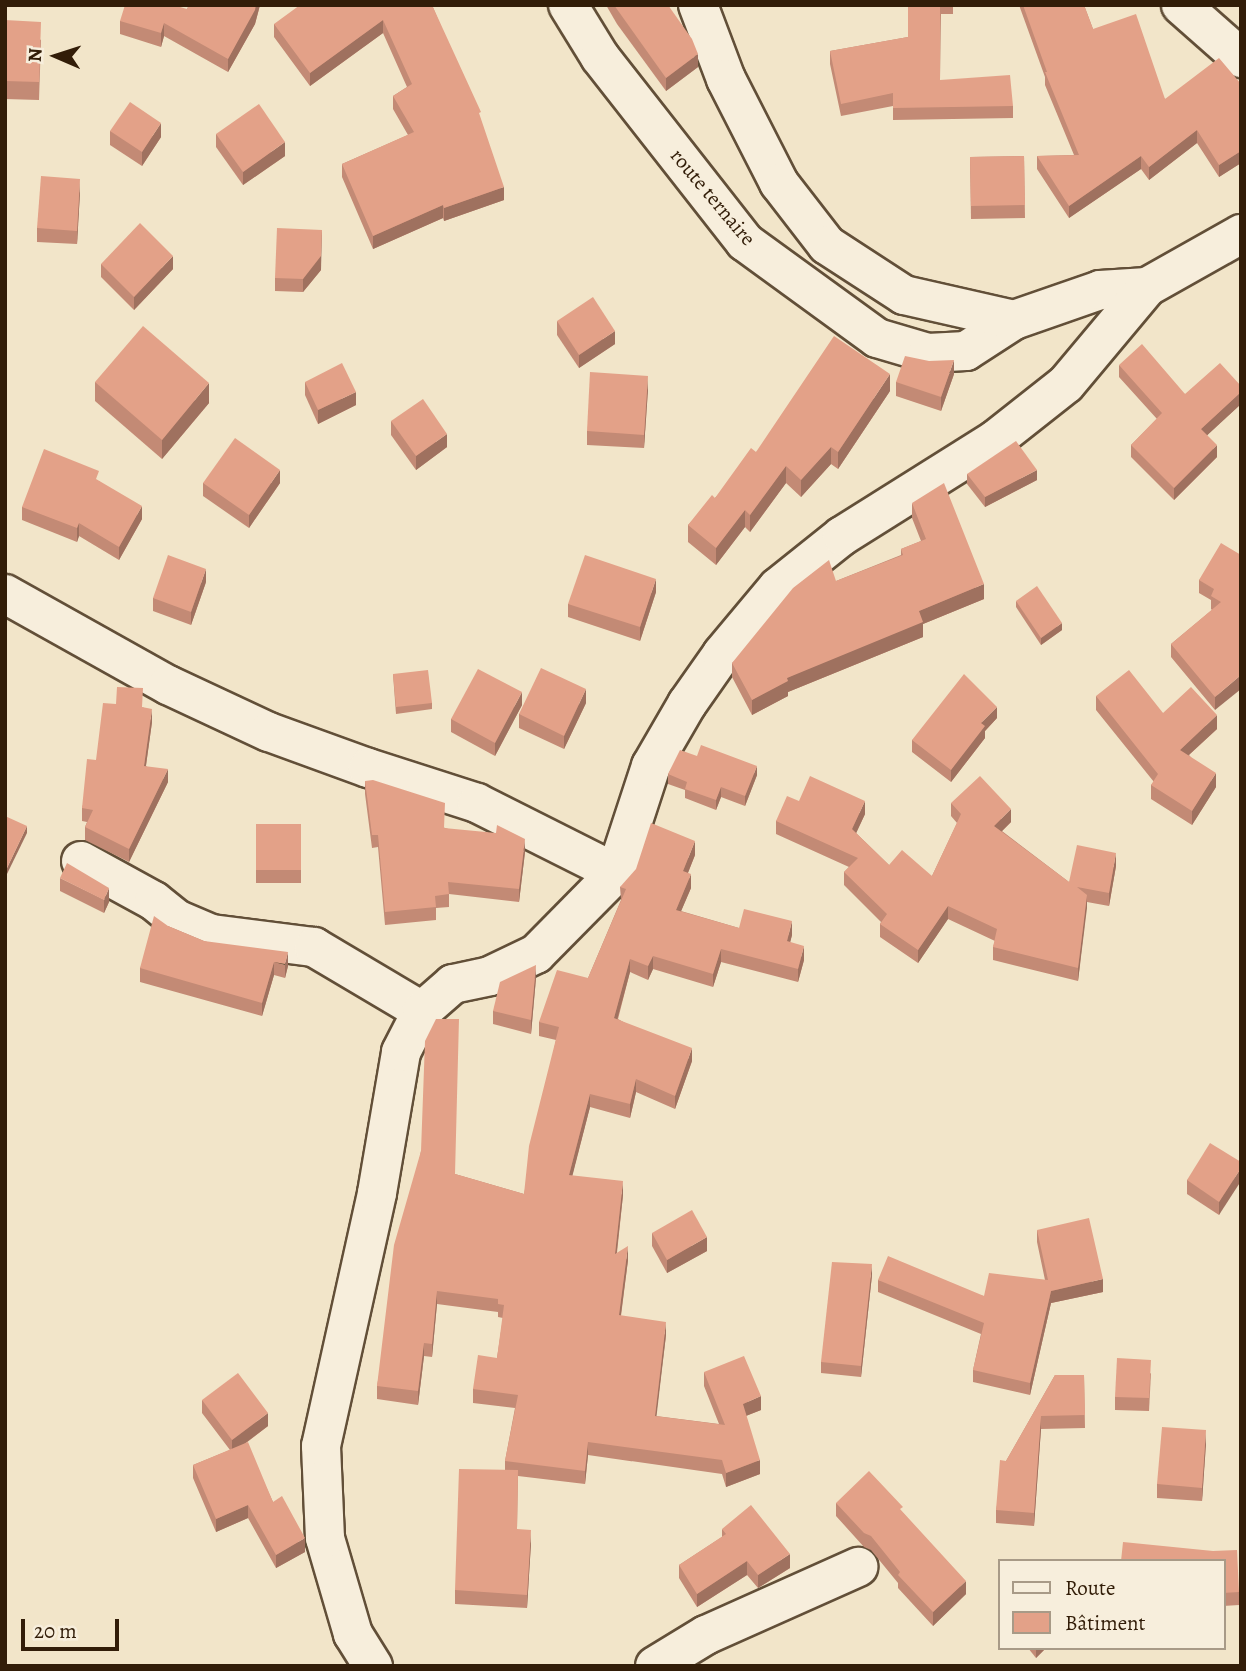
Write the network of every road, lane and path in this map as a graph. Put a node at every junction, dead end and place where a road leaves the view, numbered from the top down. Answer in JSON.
{"nodes":[{"id":1,"x":568,"y":5,"type":"edge"},
{"id":2,"x":698,"y":5,"type":"edge"},
{"id":3,"x":1181,"y":5,"type":"edge"},
{"id":4,"x":1241,"y":58,"type":"edge"},
{"id":5,"x":1241,"y":234,"type":"edge"},
{"id":6,"x":1147,"y":287,"type":"junction"},
{"id":7,"x":1014,"y":320,"type":"junction"},
{"id":8,"x":5,"y":594,"type":"edge"},
{"id":9,"x":81,"y":861,"type":"dead end"},
{"id":10,"x":616,"y":873,"type":"junction"},
{"id":11,"x":422,"y":1011,"type":"junction"},
{"id":12,"x":858,"y":1567,"type":"dead end"},
{"id":13,"x":373,"y":1666,"type":"edge"},
{"id":14,"x":655,"y":1666,"type":"edge"}],
"edges":[{"from":1,"to":7,"type":"street","name":"route ternaire"},
{"from":2,"to":7,"type":"street"},
{"from":3,"to":4,"type":"street"},
{"from":5,"to":6,"type":"street"},
{"from":6,"to":7,"type":"street","name":"route ternaire"},
{"from":6,"to":10,"type":"street"},
{"from":8,"to":10,"type":"street"},
{"from":9,"to":11,"type":"street"},
{"from":10,"to":11,"type":"street"},
{"from":11,"to":13,"type":"street"},
{"from":12,"to":14,"type":"street"}]}
